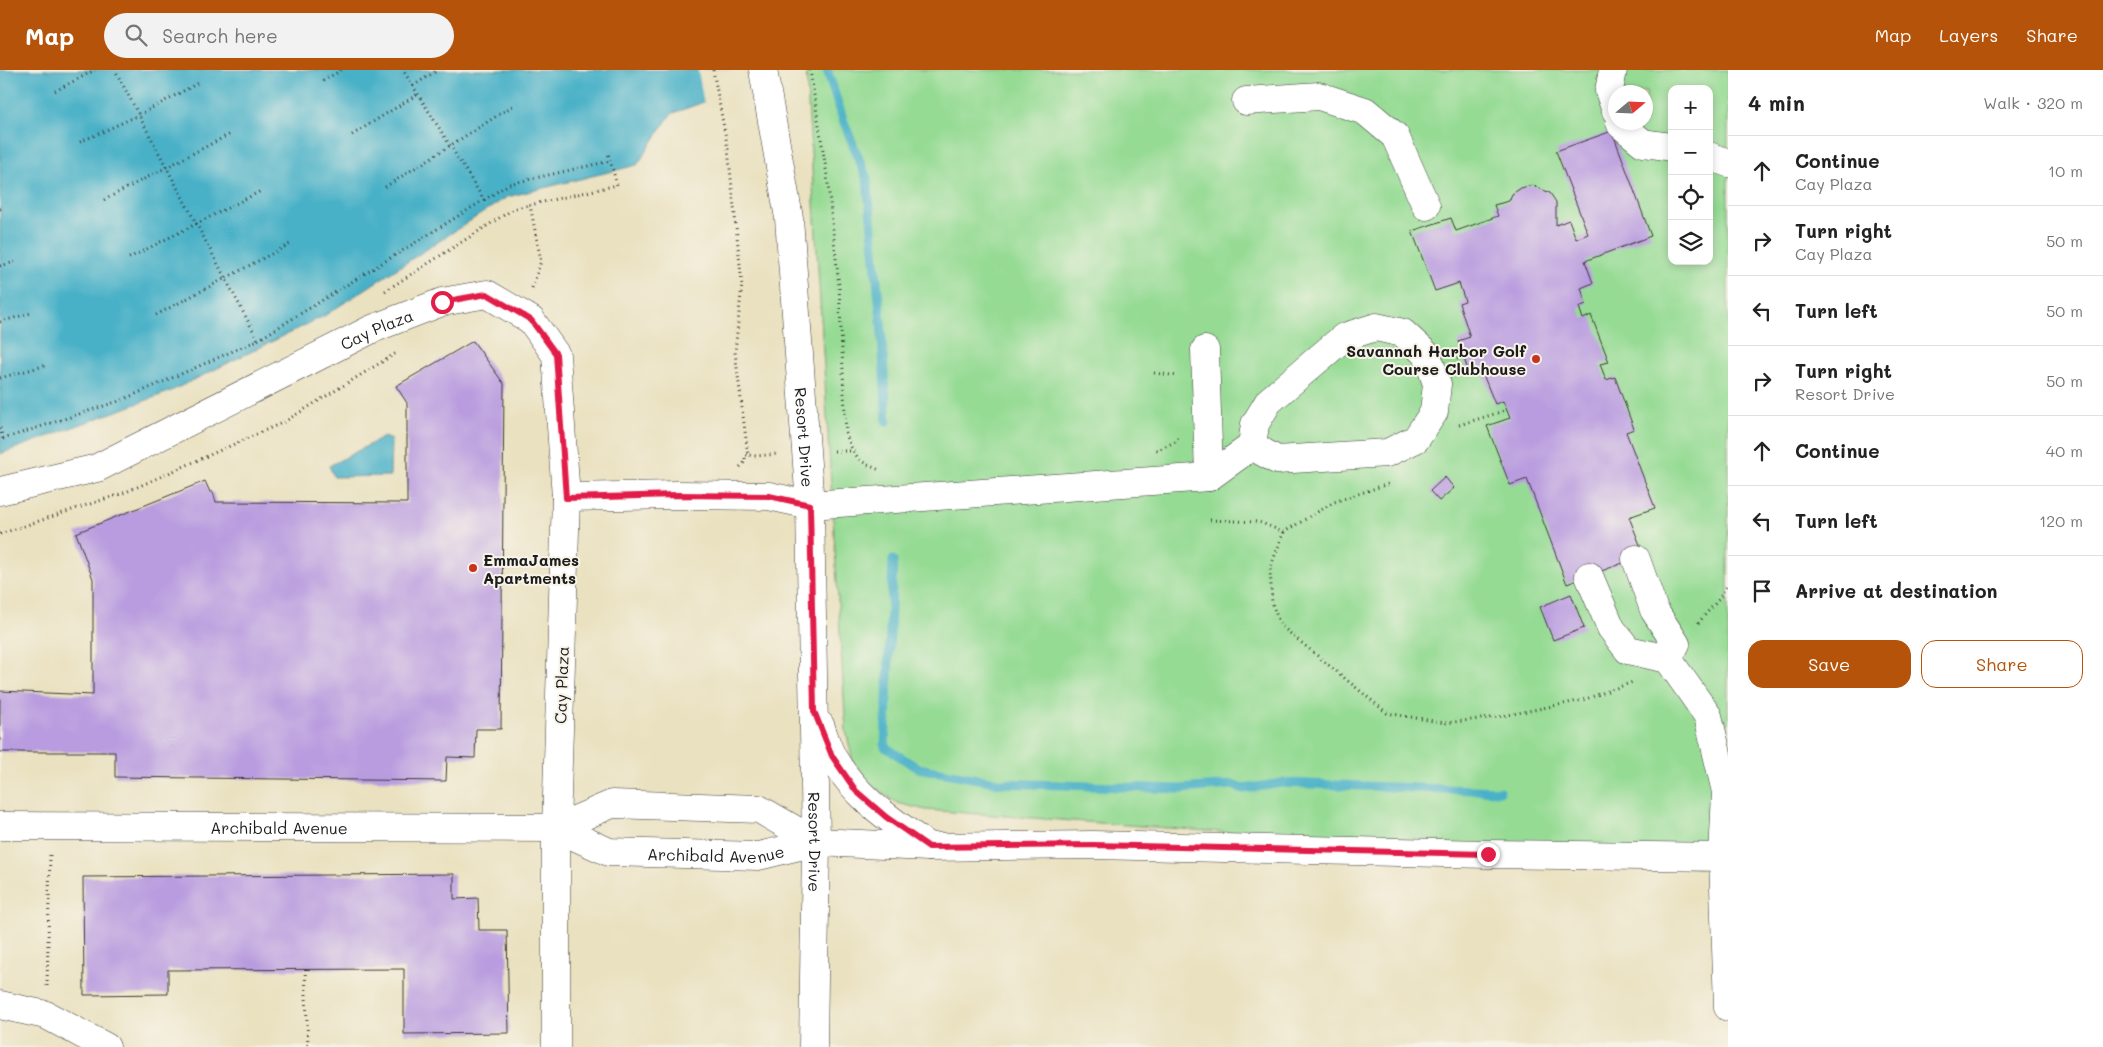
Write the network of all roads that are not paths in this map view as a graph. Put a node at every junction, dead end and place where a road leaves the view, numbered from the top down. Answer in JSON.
{"nodes":[{"id":1,"x":763,"y":70,"type":"edge"},
{"id":2,"x":1613,"y":70,"type":"edge"},
{"id":3,"x":1609,"y":85,"type":"edge"},
{"id":4,"x":1246,"y":101,"type":"dead end"},
{"id":5,"x":1629,"y":130,"type":"edge"},
{"id":6,"x":1668,"y":146,"type":"edge"},
{"id":7,"x":1713,"y":157,"type":"edge"},
{"id":8,"x":1728,"y":163,"type":"edge"},
{"id":9,"x":1426,"y":206,"type":"dead end"},
{"id":10,"x":1205,"y":350,"type":"dead end"},
{"id":11,"x":1252,"y":446,"type":"junction"},
{"id":12,"x":1209,"y":477,"type":"junction"},
{"id":13,"x":0,"y":490,"type":"edge"},
{"id":14,"x":566,"y":498,"type":"junction"},
{"id":15,"x":810,"y":505,"type":"junction"},
{"id":16,"x":1636,"y":559,"type":"dead end"},
{"id":17,"x":1590,"y":576,"type":"dead end"},
{"id":18,"x":1668,"y":659,"type":"junction"},
{"id":19,"x":814,"y":711,"type":"junction"},
{"id":20,"x":0,"y":826,"type":"edge"},
{"id":21,"x":556,"y":828,"type":"junction"},
{"id":22,"x":816,"y":842,"type":"junction"},
{"id":23,"x":929,"y":847,"type":"junction"},
{"id":24,"x":1725,"y":857,"type":"edge"},
{"id":25,"x":0,"y":1005,"type":"edge"},
{"id":26,"x":1728,"y":1007,"type":"edge"},
{"id":27,"x":106,"y":1047,"type":"edge"},
{"id":28,"x":556,"y":1047,"type":"edge"},
{"id":29,"x":813,"y":1047,"type":"edge"}],
"edges":[{"from":1,"to":15,"type":"street","name":"Resort Drive"},
{"from":2,"to":3,"type":"street"},
{"from":4,"to":9,"type":"street"},
{"from":5,"to":6,"type":"street"},
{"from":7,"to":8,"type":"street"},
{"from":10,"to":12,"type":"street"},
{"from":11,"to":11,"type":"street"},
{"from":11,"to":12,"type":"street"},
{"from":12,"to":15,"type":"street"},
{"from":13,"to":14,"type":"street","name":"Cay Plaza"},
{"from":14,"to":15,"type":"street"},
{"from":14,"to":21,"type":"street","name":"Cay Plaza"},
{"from":15,"to":19,"type":"street","name":"Resort Drive"},
{"from":16,"to":18,"type":"street"},
{"from":17,"to":18,"type":"street"},
{"from":18,"to":24,"type":"street"},
{"from":19,"to":22,"type":"street","name":"Resort Drive"},
{"from":19,"to":23,"type":"street"},
{"from":20,"to":21,"type":"street","name":"Archibald Avenue"},
{"from":21,"to":22,"type":"street","name":"Archibald Avenue"},
{"from":21,"to":22,"type":"street","name":"Archibald Avenue"},
{"from":21,"to":28,"type":"street","name":"Cay Plaza"},
{"from":22,"to":23,"type":"street"},
{"from":22,"to":29,"type":"street","name":"Resort Drive"},
{"from":23,"to":24,"type":"street"},
{"from":24,"to":26,"type":"street"},
{"from":25,"to":27,"type":"street"}]}
